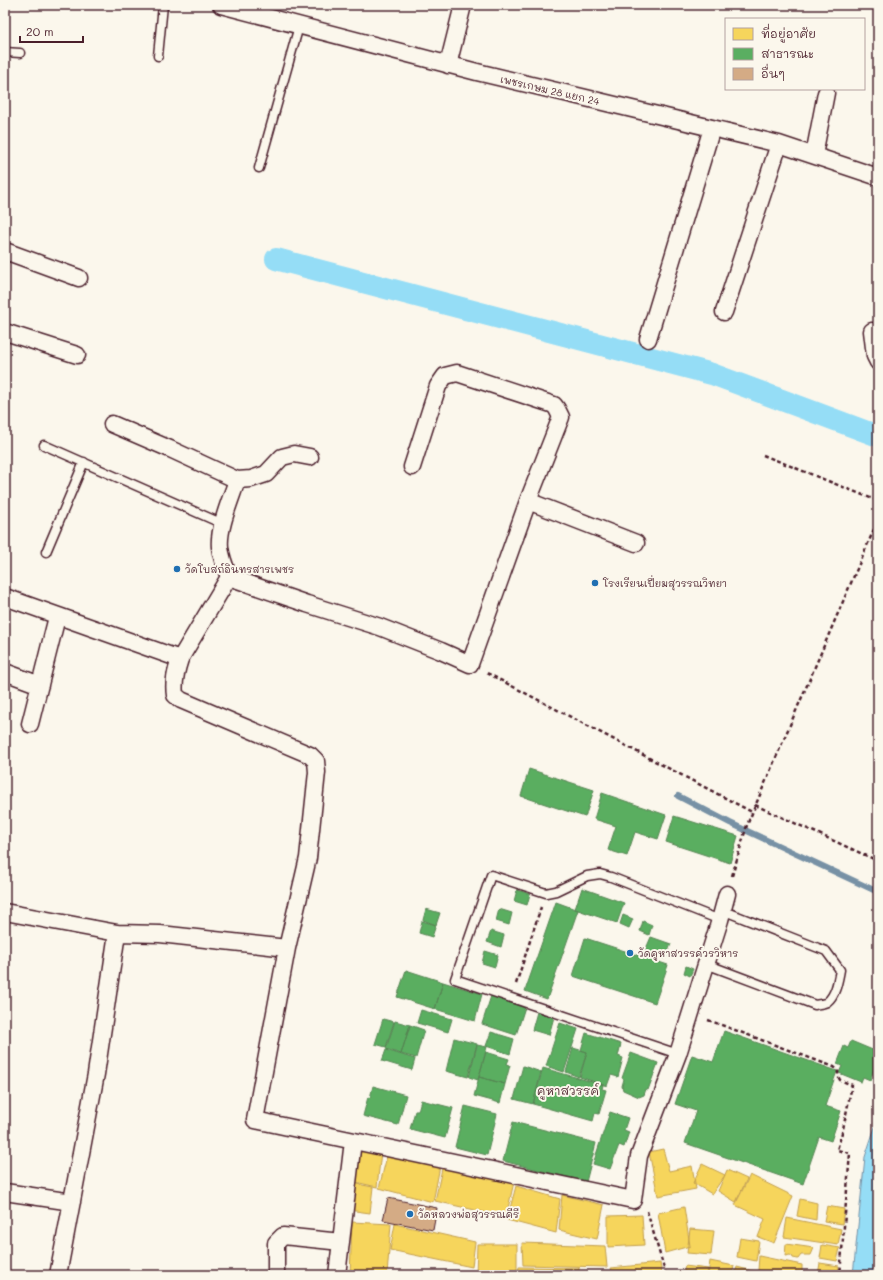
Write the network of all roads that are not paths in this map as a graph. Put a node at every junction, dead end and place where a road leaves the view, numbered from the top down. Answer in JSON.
{"nodes":[{"id":1,"x":163,"y":5,"type":"edge"},
{"id":2,"x":221,"y":5,"type":"edge"},
{"id":3,"x":463,"y":5,"type":"edge"},
{"id":4,"x":299,"y":26,"type":"junction"},
{"id":5,"x":5,"y":52,"type":"edge"},
{"id":6,"x":20,"y":54,"type":"dead end"},
{"id":7,"x":158,"y":56,"type":"dead end"},
{"id":8,"x":448,"y":65,"type":"junction"},
{"id":9,"x":826,"y":93,"type":"dead end"},
{"id":10,"x":712,"y":128,"type":"junction"},
{"id":11,"x":779,"y":144,"type":"junction"},
{"id":12,"x":814,"y":156,"type":"junction"},
{"id":13,"x":259,"y":168,"type":"dead end"},
{"id":14,"x":878,"y":176,"type":"edge"},
{"id":15,"x":5,"y":252,"type":"edge"},
{"id":16,"x":79,"y":278,"type":"dead end"},
{"id":17,"x":724,"y":312,"type":"dead end"},
{"id":18,"x":872,"y":331,"type":"dead end"},
{"id":19,"x":5,"y":332,"type":"edge"},
{"id":20,"x":648,"y":339,"type":"dead end"},
{"id":21,"x":77,"y":355,"type":"dead end"},
{"id":22,"x":878,"y":362,"type":"edge"},
{"id":23,"x":112,"y":424,"type":"dead end"},
{"id":24,"x":44,"y":445,"type":"dead end"},
{"id":25,"x":310,"y":457,"type":"dead end"},
{"id":26,"x":84,"y":462,"type":"junction"},
{"id":27,"x":412,"y":467,"type":"dead end"},
{"id":28,"x":237,"y":480,"type":"junction"},
{"id":29,"x":528,"y":501,"type":"junction"},
{"id":30,"x":223,"y":524,"type":"junction"},
{"id":31,"x":636,"y":543,"type":"dead end"},
{"id":32,"x":46,"y":552,"type":"dead end"},
{"id":33,"x":228,"y":577,"type":"junction"},
{"id":34,"x":5,"y":597,"type":"edge"},
{"id":35,"x":57,"y":616,"type":"junction"},
{"id":36,"x":180,"y":659,"type":"junction"},
{"id":37,"x":5,"y":672,"type":"edge"},
{"id":38,"x":40,"y":685,"type":"junction"},
{"id":39,"x":30,"y":724,"type":"dead end"},
{"id":40,"x":727,"y":894,"type":"road end"},
{"id":41,"x":5,"y":912,"type":"edge"},
{"id":42,"x":721,"y":915,"type":"junction"},
{"id":43,"x":117,"y":933,"type":"junction"},
{"id":44,"x":287,"y":948,"type":"junction"},
{"id":45,"x":706,"y":964,"type":"junction"},
{"id":46,"x":678,"y":1054,"type":"junction"},
{"id":47,"x":354,"y":1140,"type":"junction"},
{"id":48,"x":5,"y":1192,"type":"edge"},
{"id":49,"x":72,"y":1202,"type":"junction"},
{"id":50,"x":341,"y":1242,"type":"junction"},
{"id":51,"x":58,"y":1275,"type":"edge"},
{"id":52,"x":276,"y":1275,"type":"edge"},
{"id":53,"x":337,"y":1275,"type":"edge"}],
"edges":[{"from":1,"to":7,"type":"lane"},
{"from":2,"to":4,"type":"street","name":"เพชรเกษม 28 แยก 24"},
{"from":3,"to":8,"type":"street"},
{"from":4,"to":8,"type":"street","name":"เพชรเกษม 28 แยก 24"},
{"from":4,"to":13,"type":"lane"},
{"from":5,"to":6,"type":"lane"},
{"from":8,"to":10,"type":"street","name":"เพชรเกษม 28 แยก 24"},
{"from":9,"to":12,"type":"street"},
{"from":10,"to":11,"type":"street","name":"เพชรเกษม 28 แยก 24"},
{"from":10,"to":20,"type":"street"},
{"from":11,"to":12,"type":"street","name":"เพชรเกษม 28 แยก 24"},
{"from":11,"to":17,"type":"street"},
{"from":12,"to":14,"type":"street","name":"เพชรเกษม 28 แยก 24"},
{"from":15,"to":16,"type":"street"},
{"from":18,"to":22,"type":"street"},
{"from":19,"to":21,"type":"street"},
{"from":23,"to":28,"type":"street"},
{"from":24,"to":26,"type":"lane"},
{"from":25,"to":28,"type":"street"},
{"from":26,"to":30,"type":"lane"},
{"from":26,"to":32,"type":"lane"},
{"from":27,"to":29,"type":"street"},
{"from":28,"to":30,"type":"street"},
{"from":29,"to":31,"type":"street"},
{"from":29,"to":33,"type":"street"},
{"from":30,"to":33,"type":"street"},
{"from":33,"to":36,"type":"street"},
{"from":34,"to":35,"type":"street"},
{"from":35,"to":36,"type":"street"},
{"from":35,"to":38,"type":"street"},
{"from":36,"to":44,"type":"street"},
{"from":37,"to":38,"type":"street"},
{"from":38,"to":39,"type":"street"},
{"from":40,"to":42,"type":"street"},
{"from":41,"to":43,"type":"street"},
{"from":42,"to":45,"type":"street"},
{"from":42,"to":45,"type":"lane"},
{"from":42,"to":46,"type":"lane"},
{"from":43,"to":44,"type":"street"},
{"from":43,"to":49,"type":"street"},
{"from":44,"to":47,"type":"street"},
{"from":45,"to":46,"type":"street"},
{"from":46,"to":47,"type":"street"},
{"from":47,"to":50,"type":"street"},
{"from":48,"to":49,"type":"street"},
{"from":49,"to":51,"type":"street"},
{"from":50,"to":52,"type":"street"},
{"from":50,"to":53,"type":"street"}]}
